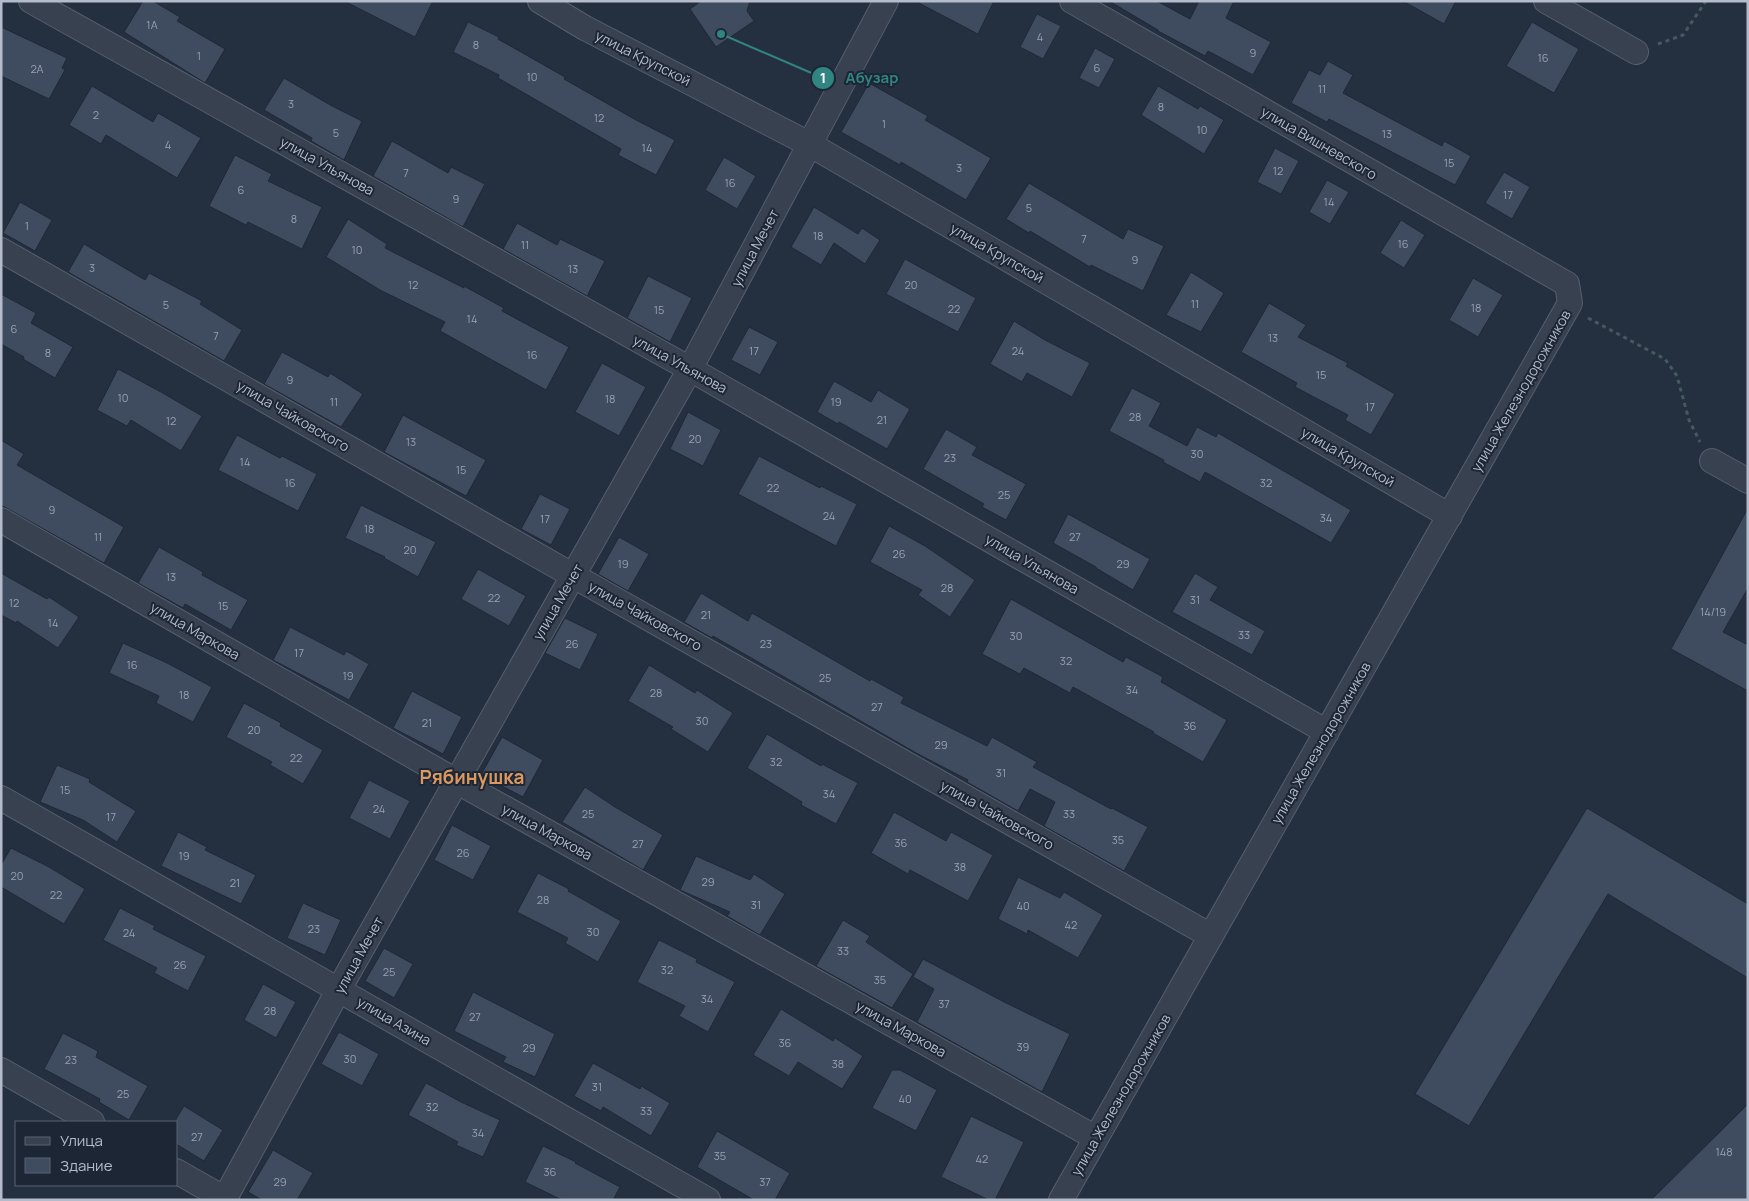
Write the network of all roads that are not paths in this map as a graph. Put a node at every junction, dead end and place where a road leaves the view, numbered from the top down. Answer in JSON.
{"nodes":[{"id":1,"x":31,"y":1,"type":"edge"},
{"id":2,"x":540,"y":1,"type":"edge"},
{"id":3,"x":886,"y":1,"type":"edge"},
{"id":4,"x":1072,"y":1,"type":"edge"},
{"id":5,"x":1546,"y":1,"type":"edge"},
{"id":6,"x":1636,"y":52,"type":"road end"},
{"id":7,"x":811,"y":145,"type":"junction"},
{"id":8,"x":1,"y":250,"type":"edge"},
{"id":9,"x":1567,"y":284,"type":"joint"},
{"id":10,"x":690,"y":369,"type":"junction"},
{"id":11,"x":1712,"y":461,"type":"road end"},
{"id":12,"x":1748,"y":481,"type":"edge"},
{"id":13,"x":1450,"y":516,"type":"junction"},
{"id":14,"x":1,"y":520,"type":"edge"},
{"id":15,"x":572,"y":575,"type":"junction"},
{"id":16,"x":1327,"y":732,"type":"junction"},
{"id":17,"x":456,"y":781,"type":"junction"},
{"id":18,"x":1,"y":798,"type":"edge"},
{"id":19,"x":1211,"y":936,"type":"junction"},
{"id":20,"x":339,"y":989,"type":"junction"},
{"id":21,"x":1,"y":1070,"type":"edge"},
{"id":22,"x":90,"y":1121,"type":"edge"},
{"id":23,"x":1096,"y":1138,"type":"junction"},
{"id":24,"x":178,"y":1171,"type":"edge"},
{"id":25,"x":225,"y":1199,"type":"edge"},
{"id":26,"x":708,"y":1200,"type":"edge"},
{"id":27,"x":1061,"y":1200,"type":"edge"}],
"edges":[{"from":1,"to":10,"type":"street","name":"улица Ульянова"},
{"from":2,"to":7,"type":"street","name":"улица Крупской"},
{"from":3,"to":7,"type":"street","name":"улица Мечет"},
{"from":4,"to":9,"type":"street","name":"улица Вишневского"},
{"from":5,"to":6,"type":"street"},
{"from":7,"to":10,"type":"street","name":"улица Мечет"},
{"from":7,"to":13,"type":"street","name":"улица Крупской"},
{"from":8,"to":15,"type":"street","name":"улица Чайковского"},
{"from":9,"to":13,"type":"street","name":"улица Железнодорожников"},
{"from":10,"to":15,"type":"street","name":"улица Мечет"},
{"from":10,"to":16,"type":"street","name":"улица Ульянова"},
{"from":11,"to":12,"type":"street"},
{"from":13,"to":16,"type":"street","name":"улица Железнодорожников"},
{"from":14,"to":17,"type":"street","name":"улица Маркова"},
{"from":15,"to":17,"type":"street","name":"улица Мечет"},
{"from":15,"to":19,"type":"street","name":"улица Чайковского"},
{"from":16,"to":19,"type":"street","name":"улица Железнодорожников"},
{"from":17,"to":20,"type":"street","name":"улица Мечет"},
{"from":17,"to":23,"type":"street","name":"улица Маркова"},
{"from":18,"to":20,"type":"street","name":"улица Азина"},
{"from":19,"to":23,"type":"street","name":"улица Железнодорожников"},
{"from":20,"to":25,"type":"street","name":"улица Мечет"},
{"from":20,"to":26,"type":"street","name":"улица Азина"},
{"from":21,"to":22,"type":"street"},
{"from":23,"to":27,"type":"street","name":"улица Железнодорожников"},
{"from":24,"to":25,"type":"street"}]}
